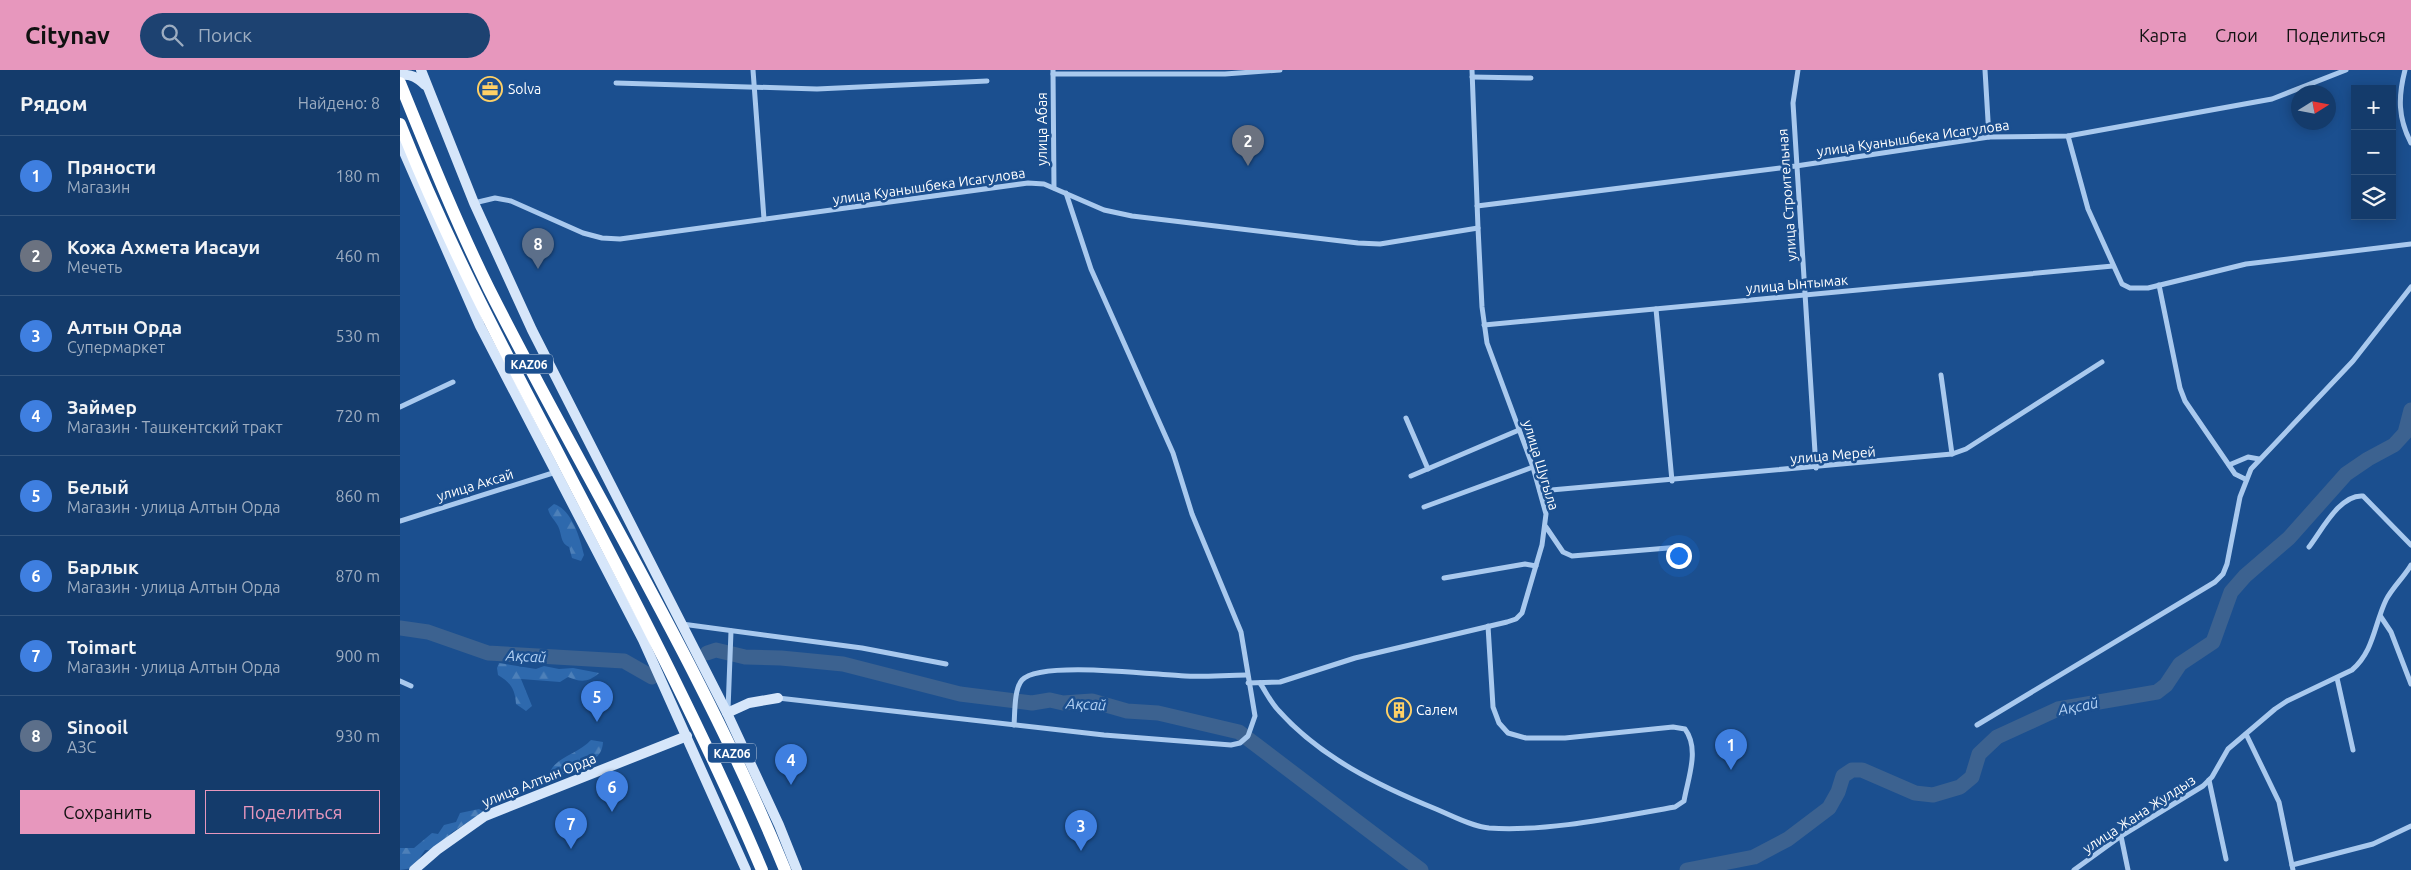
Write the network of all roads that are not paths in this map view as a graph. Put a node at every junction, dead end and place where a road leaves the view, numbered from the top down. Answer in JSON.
{"nodes":[{"id":1,"x":421,"y":70,"type":"edge"},
{"id":2,"x":753,"y":70,"type":"edge"},
{"id":3,"x":1280,"y":70,"type":"edge"},
{"id":4,"x":1472,"y":70,"type":"edge"},
{"id":5,"x":1798,"y":70,"type":"edge"},
{"id":6,"x":1985,"y":70,"type":"edge"},
{"id":7,"x":2346,"y":70,"type":"edge"},
{"id":8,"x":2405,"y":70,"type":"edge"},
{"id":9,"x":1053,"y":72,"type":"edge"},
{"id":10,"x":400,"y":75,"type":"edge"},
{"id":11,"x":1472,"y":78,"type":"junction"},
{"id":12,"x":1531,"y":78,"type":"dead end"},
{"id":13,"x":987,"y":81,"type":"dead end"},
{"id":14,"x":400,"y":83,"type":"edge"},
{"id":15,"x":616,"y":83,"type":"dead end"},
{"id":16,"x":754,"y":86,"type":"junction"},
{"id":17,"x":427,"y":88,"type":"junction"},
{"id":18,"x":400,"y":124,"type":"edge"},
{"id":19,"x":2068,"y":136,"type":"junction"},
{"id":20,"x":1989,"y":137,"type":"junction"},
{"id":21,"x":2411,"y":143,"type":"edge"},
{"id":22,"x":400,"y":144,"type":"edge"},
{"id":23,"x":1796,"y":166,"type":"junction"},
{"id":24,"x":1054,"y":188,"type":"junction"},
{"id":25,"x":1066,"y":193,"type":"junction"},
{"id":26,"x":474,"y":203,"type":"junction"},
{"id":27,"x":1477,"y":206,"type":"junction"},
{"id":28,"x":764,"y":220,"type":"junction"},
{"id":29,"x":1478,"y":228,"type":"junction"},
{"id":30,"x":2411,"y":244,"type":"edge"},
{"id":31,"x":2113,"y":266,"type":"junction"},
{"id":32,"x":2159,"y":285,"type":"junction"},
{"id":33,"x":2411,"y":287,"type":"edge"},
{"id":34,"x":1805,"y":295,"type":"junction"},
{"id":35,"x":1656,"y":309,"type":"junction"},
{"id":36,"x":1484,"y":325,"type":"junction"},
{"id":37,"x":2102,"y":362,"type":"dead end"},
{"id":38,"x":1941,"y":374,"type":"dead end"},
{"id":39,"x":453,"y":382,"type":"dead end"},
{"id":40,"x":400,"y":407,"type":"edge"},
{"id":41,"x":1406,"y":418,"type":"dead end"},
{"id":42,"x":1519,"y":430,"type":"junction"},
{"id":43,"x":1952,"y":454,"type":"junction"},
{"id":44,"x":2259,"y":459,"type":"junction"},
{"id":45,"x":2229,"y":465,"type":"junction"},
{"id":46,"x":1533,"y":466,"type":"junction"},
{"id":47,"x":1428,"y":468,"type":"junction"},
{"id":48,"x":1816,"y":468,"type":"junction"},
{"id":49,"x":556,"y":472,"type":"junction"},
{"id":50,"x":1411,"y":476,"type":"dead end"},
{"id":51,"x":2246,"y":479,"type":"junction"},
{"id":52,"x":1672,"y":481,"type":"junction"},
{"id":53,"x":1540,"y":491,"type":"junction"},
{"id":54,"x":1424,"y":507,"type":"dead end"},
{"id":55,"x":400,"y":521,"type":"edge"},
{"id":56,"x":1546,"y":527,"type":"junction"},
{"id":57,"x":2411,"y":545,"type":"edge"},
{"id":58,"x":1680,"y":547,"type":"dead end"},
{"id":59,"x":2309,"y":547,"type":"dead end"},
{"id":60,"x":2411,"y":565,"type":"edge"},
{"id":61,"x":1536,"y":566,"type":"junction"},
{"id":62,"x":1444,"y":578,"type":"dead end"},
{"id":63,"x":2381,"y":617,"type":"junction"},
{"id":64,"x":682,"y":624,"type":"junction"},
{"id":65,"x":1488,"y":626,"type":"junction"},
{"id":66,"x":731,"y":632,"type":"junction"},
{"id":67,"x":946,"y":664,"type":"dead end"},
{"id":68,"x":1247,"y":675,"type":"junction"},
{"id":69,"x":2337,"y":678,"type":"junction"},
{"id":70,"x":400,"y":681,"type":"edge"},
{"id":71,"x":1248,"y":683,"type":"junction"},
{"id":72,"x":1260,"y":683,"type":"junction"},
{"id":73,"x":2411,"y":684,"type":"edge"},
{"id":74,"x":411,"y":686,"type":"dead end"},
{"id":75,"x":778,"y":698,"type":"joint"},
{"id":76,"x":728,"y":713,"type":"junction"},
{"id":77,"x":1014,"y":725,"type":"junction"},
{"id":78,"x":1977,"y":725,"type":"dead end"},
{"id":79,"x":2246,"y":734,"type":"junction"},
{"id":80,"x":687,"y":736,"type":"junction"},
{"id":81,"x":2353,"y":750,"type":"dead end"},
{"id":82,"x":2209,"y":780,"type":"junction"},
{"id":83,"x":2411,"y":826,"type":"edge"},
{"id":84,"x":2121,"y":836,"type":"junction"},
{"id":85,"x":2226,"y":859,"type":"dead end"},
{"id":86,"x":2293,"y":868,"type":"edge"},
{"id":87,"x":414,"y":870,"type":"edge"},
{"id":88,"x":746,"y":870,"type":"edge"},
{"id":89,"x":762,"y":870,"type":"edge"},
{"id":90,"x":785,"y":870,"type":"edge"},
{"id":91,"x":797,"y":870,"type":"edge"},
{"id":92,"x":2074,"y":870,"type":"edge"},
{"id":93,"x":2128,"y":870,"type":"edge"}],
"edges":[{"from":1,"to":17,"type":"main road"},
{"from":2,"to":16,"type":"street"},
{"from":3,"to":9,"type":"street"},
{"from":4,"to":11,"type":"street","name":"улица Шугыла"},
{"from":5,"to":23,"type":"street","name":"улица Строительная"},
{"from":6,"to":20,"type":"street"},
{"from":7,"to":19,"type":"street","name":"улица Куанышбека Исагулова"},
{"from":8,"to":21,"type":"street"},
{"from":9,"to":24,"type":"street","name":"улица Абая"},
{"from":10,"to":17,"type":"main road"},
{"from":11,"to":12,"type":"street"},
{"from":11,"to":27,"type":"street","name":"улица Шугыла"},
{"from":13,"to":16,"type":"street"},
{"from":14,"to":90,"type":"highway","number":"KАZ06"},
{"from":15,"to":16,"type":"street"},
{"from":16,"to":28,"type":"street"},
{"from":17,"to":26,"type":"main road"},
{"from":18,"to":89,"type":"highway","number":"KАZ06"},
{"from":19,"to":20,"type":"street","name":"улица Куанышбека Исагулова"},
{"from":19,"to":31,"type":"street"},
{"from":20,"to":23,"type":"street","name":"улица Куанышбека Исагулова"},
{"from":22,"to":49,"type":"main road"},
{"from":23,"to":27,"type":"street","name":"улица Куанышбека Исагулова"},
{"from":23,"to":34,"type":"street","name":"улица Строительная"},
{"from":24,"to":25,"type":"street","name":"улица Куанышбека Исагулова"},
{"from":24,"to":28,"type":"street","name":"улица Куанышбека Исагулова"},
{"from":25,"to":29,"type":"street","name":"улица Куанышбека Исагулова"},
{"from":25,"to":68,"type":"street"},
{"from":26,"to":28,"type":"street","name":"улица Куанышбека Исагулова"},
{"from":26,"to":64,"type":"main road"},
{"from":27,"to":29,"type":"street","name":"улица Шугыла"},
{"from":29,"to":36,"type":"street","name":"улица Шугыла"},
{"from":30,"to":32,"type":"street"},
{"from":31,"to":32,"type":"street"},
{"from":31,"to":34,"type":"street","name":"улица Ынтымак"},
{"from":32,"to":45,"type":"street"},
{"from":33,"to":44,"type":"street"},
{"from":34,"to":35,"type":"street","name":"улица Ынтымак"},
{"from":34,"to":48,"type":"street","name":"улица Строительная"},
{"from":35,"to":36,"type":"street","name":"улица Ынтымак"},
{"from":35,"to":52,"type":"street"},
{"from":36,"to":42,"type":"street","name":"улица Шугыла"},
{"from":37,"to":43,"type":"street","name":"улица Мерей"},
{"from":38,"to":43,"type":"street"},
{"from":39,"to":40,"type":"street"},
{"from":41,"to":47,"type":"street"},
{"from":42,"to":46,"type":"street","name":"улица Шугыла"},
{"from":42,"to":47,"type":"street"},
{"from":43,"to":48,"type":"street","name":"улица Мерей"},
{"from":44,"to":45,"type":"street"},
{"from":44,"to":51,"type":"street"},
{"from":45,"to":51,"type":"street"},
{"from":46,"to":53,"type":"street","name":"улица Шугыла"},
{"from":46,"to":54,"type":"street"},
{"from":47,"to":50,"type":"street"},
{"from":48,"to":52,"type":"street","name":"улица Мерей"},
{"from":49,"to":55,"type":"street","name":"улица Аксай"},
{"from":49,"to":80,"type":"main road"},
{"from":51,"to":78,"type":"street"},
{"from":52,"to":53,"type":"street","name":"улица Мерей"},
{"from":53,"to":56,"type":"street","name":"улица Шугыла"},
{"from":56,"to":58,"type":"street"},
{"from":56,"to":61,"type":"street","name":"улица Шугыла"},
{"from":57,"to":59,"type":"street"},
{"from":60,"to":63,"type":"street","name":"улица Жана Жулдыз"},
{"from":61,"to":62,"type":"street"},
{"from":61,"to":65,"type":"street","name":"улица Шугыла"},
{"from":63,"to":69,"type":"street","name":"улица Жана Жулдыз"},
{"from":63,"to":73,"type":"street"},
{"from":64,"to":66,"type":"street"},
{"from":64,"to":76,"type":"main road"},
{"from":65,"to":72,"type":"street","name":"улица Шугыла"},
{"from":65,"to":72,"type":"street"},
{"from":66,"to":67,"type":"street"},
{"from":66,"to":76,"type":"street"},
{"from":68,"to":71,"type":"street"},
{"from":68,"to":77,"type":"street"},
{"from":69,"to":79,"type":"street","name":"улица Жана Жулдыз"},
{"from":69,"to":81,"type":"street"},
{"from":70,"to":74,"type":"street"},
{"from":71,"to":72,"type":"street","name":"улица Шугыла"},
{"from":71,"to":77,"type":"street"},
{"from":75,"to":76,"type":"main road"},
{"from":75,"to":77,"type":"street"},
{"from":76,"to":91,"type":"main road"},
{"from":79,"to":82,"type":"street","name":"улица Жана Жулдыз"},
{"from":79,"to":86,"type":"street"},
{"from":80,"to":87,"type":"main road","name":"улица Алтын Орда"},
{"from":80,"to":88,"type":"main road"},
{"from":82,"to":84,"type":"street","name":"улица Жана Жулдыз"},
{"from":82,"to":85,"type":"street"},
{"from":83,"to":86,"type":"street"},
{"from":84,"to":92,"type":"street","name":"улица Жана Жулдыз"},
{"from":84,"to":93,"type":"street"}]}
